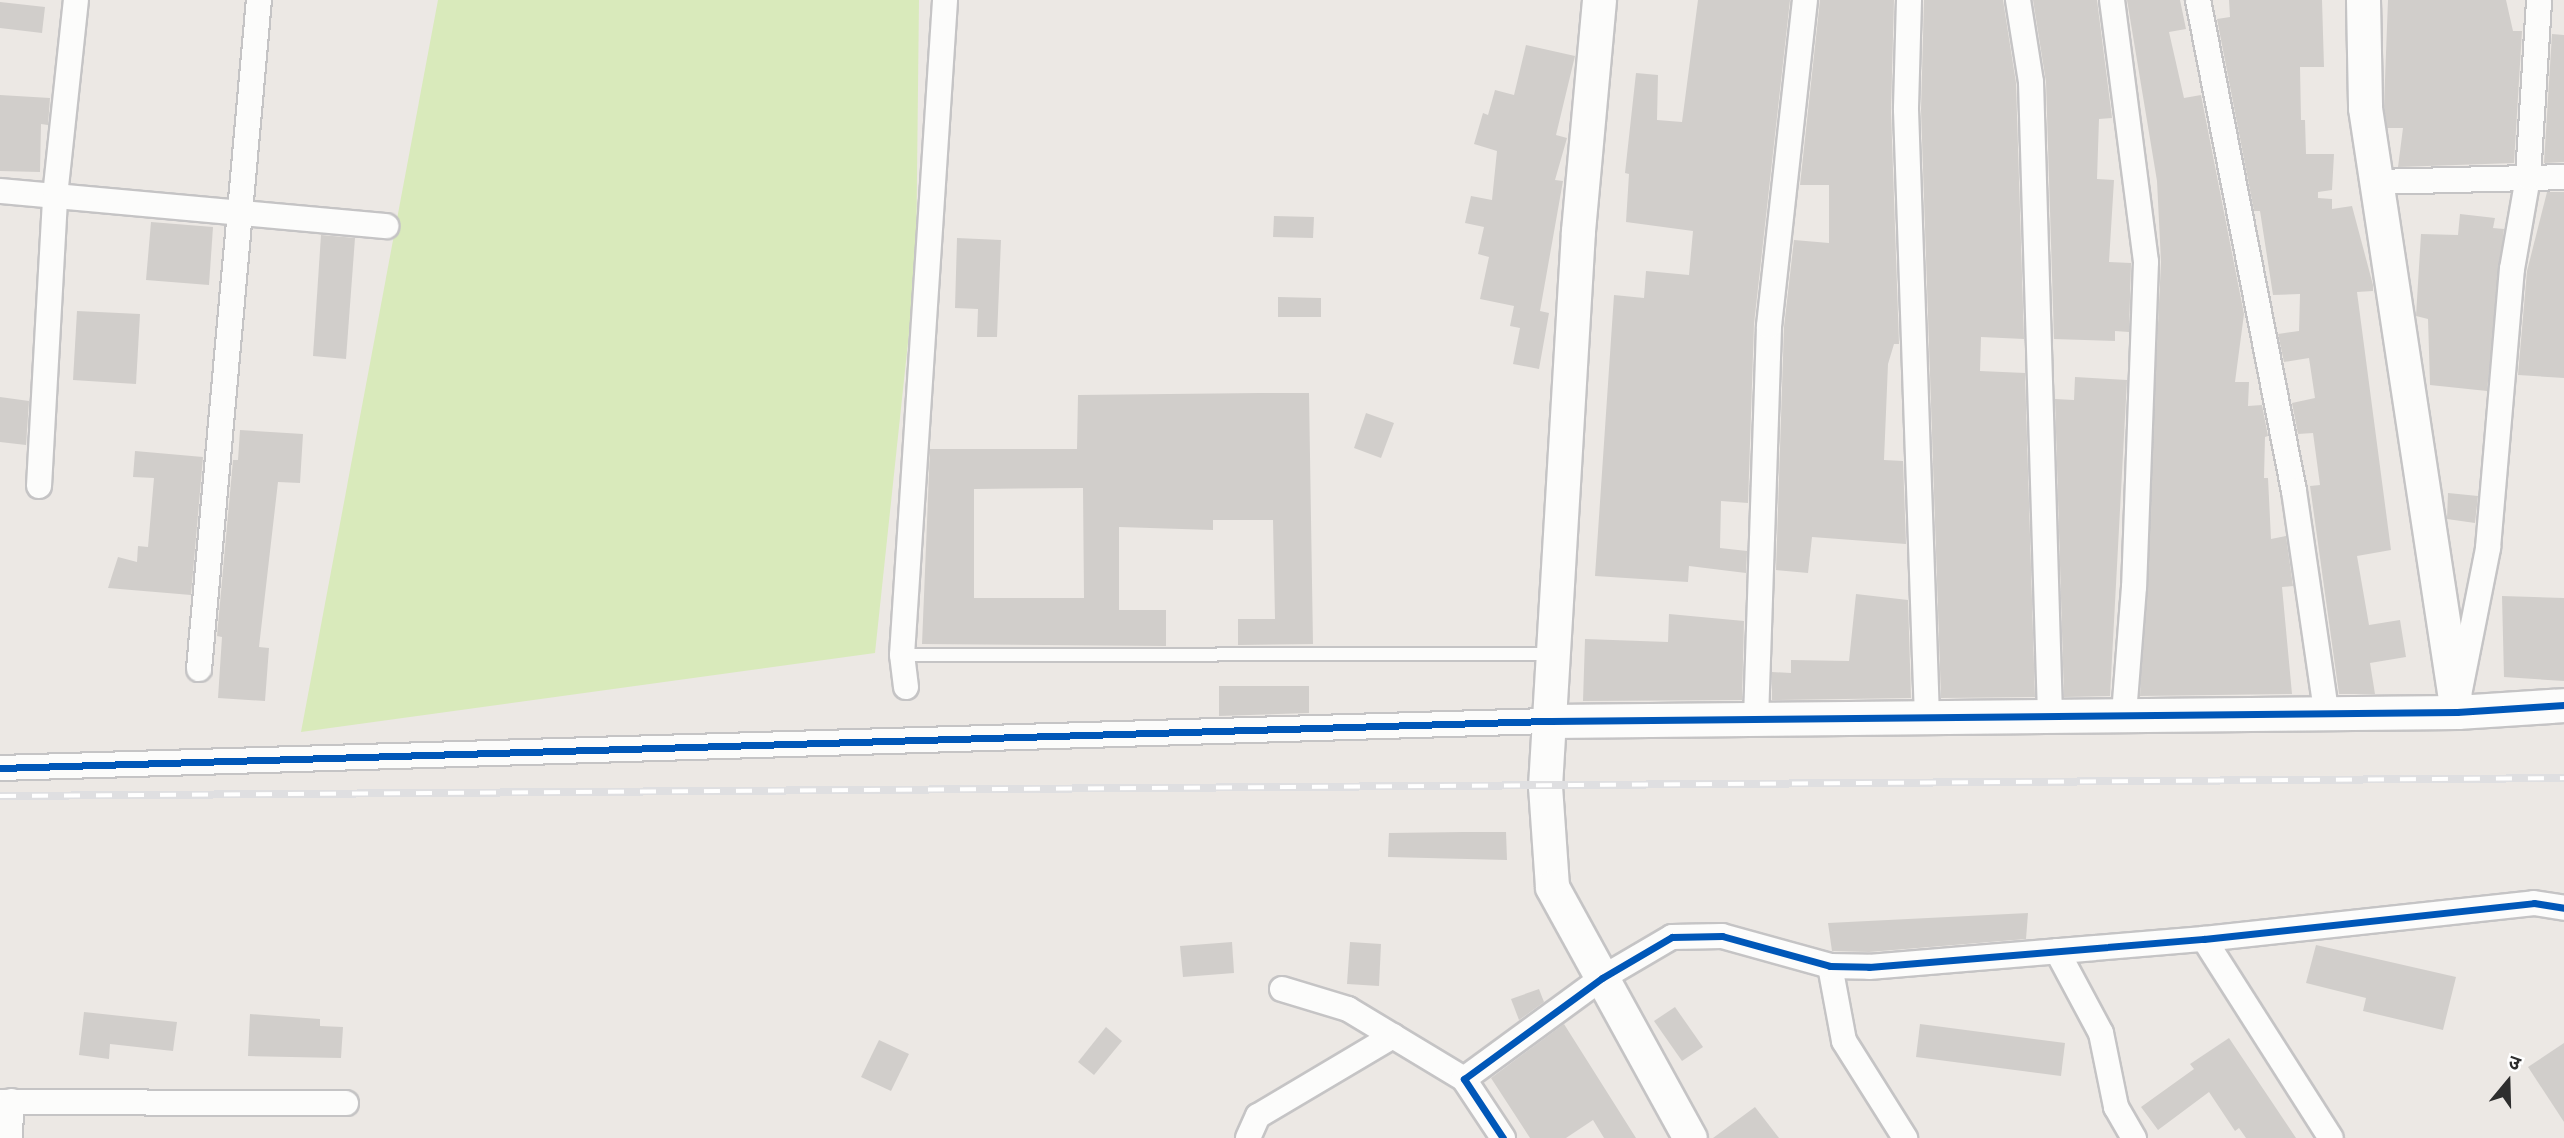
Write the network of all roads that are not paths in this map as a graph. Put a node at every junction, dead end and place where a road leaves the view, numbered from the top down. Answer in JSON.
{"nodes":[{"id":1,"x":76,"y":0,"type":"edge"},
{"id":2,"x":259,"y":0,"type":"edge"},
{"id":3,"x":945,"y":0,"type":"edge"},
{"id":4,"x":1599,"y":0,"type":"edge"},
{"id":5,"x":1805,"y":0,"type":"edge"},
{"id":6,"x":1909,"y":0,"type":"edge"},
{"id":7,"x":2018,"y":0,"type":"edge"},
{"id":8,"x":2112,"y":0,"type":"edge"},
{"id":9,"x":2198,"y":0,"type":"edge"},
{"id":10,"x":2363,"y":0,"type":"edge"},
{"id":11,"x":2539,"y":0,"type":"edge"},
{"id":12,"x":2528,"y":177,"type":"junction"},
{"id":13,"x":2564,"y":177,"type":"edge"},
{"id":14,"x":2376,"y":182,"type":"junction"},
{"id":15,"x":0,"y":191,"type":"edge"},
{"id":16,"x":55,"y":196,"type":"junction"},
{"id":17,"x":237,"y":212,"type":"junction"},
{"id":18,"x":386,"y":226,"type":"dead end"},
{"id":19,"x":38,"y":486,"type":"dead end"},
{"id":20,"x":1555,"y":653,"type":"junction"},
{"id":21,"x":902,"y":654,"type":"junction"},
{"id":22,"x":199,"y":669,"type":"dead end"},
{"id":23,"x":906,"y":687,"type":"dead end"},
{"id":24,"x":2564,"y":705,"type":"edge"},
{"id":25,"x":2326,"y":711,"type":"junction"},
{"id":26,"x":2457,"y":712,"type":"junction"},
{"id":27,"x":2124,"y":714,"type":"junction"},
{"id":28,"x":2050,"y":715,"type":"junction"},
{"id":29,"x":1927,"y":716,"type":"junction"},
{"id":30,"x":1756,"y":719,"type":"junction"},
{"id":31,"x":1550,"y":721,"type":"junction"},
{"id":32,"x":0,"y":768,"type":"edge"},
{"id":33,"x":2564,"y":908,"type":"edge"},
{"id":34,"x":2204,"y":939,"type":"junction"},
{"id":35,"x":2057,"y":951,"type":"junction"},
{"id":36,"x":1830,"y":966,"type":"junction"},
{"id":37,"x":1602,"y":978,"type":"junction"},
{"id":38,"x":1282,"y":989,"type":"dead end"},
{"id":39,"x":1392,"y":1036,"type":"junction"},
{"id":40,"x":1464,"y":1079,"type":"junction"},
{"id":41,"x":5,"y":1102,"type":"edge"},
{"id":42,"x":346,"y":1103,"type":"dead end"},
{"id":43,"x":10,"y":1138,"type":"edge"},
{"id":44,"x":1248,"y":1138,"type":"edge"},
{"id":45,"x":1503,"y":1138,"type":"edge"},
{"id":46,"x":1690,"y":1138,"type":"edge"},
{"id":47,"x":1905,"y":1138,"type":"edge"},
{"id":48,"x":2134,"y":1138,"type":"edge"},
{"id":49,"x":2331,"y":1138,"type":"edge"}],
"edges":[{"from":1,"to":16,"type":"street"},
{"from":2,"to":17,"type":"street"},
{"from":3,"to":21,"type":"street"},
{"from":4,"to":20,"type":"street"},
{"from":5,"to":30,"type":"street"},
{"from":6,"to":29,"type":"street"},
{"from":7,"to":28,"type":"street"},
{"from":8,"to":27,"type":"street"},
{"from":9,"to":25,"type":"street"},
{"from":10,"to":14,"type":"street"},
{"from":11,"to":12,"type":"street"},
{"from":12,"to":13,"type":"street"},
{"from":12,"to":14,"type":"street"},
{"from":12,"to":26,"type":"street"},
{"from":14,"to":26,"type":"street"},
{"from":15,"to":16,"type":"street"},
{"from":16,"to":17,"type":"street"},
{"from":16,"to":19,"type":"street"},
{"from":17,"to":18,"type":"street"},
{"from":17,"to":22,"type":"street"},
{"from":20,"to":21,"type":"lane"},
{"from":20,"to":31,"type":"street"},
{"from":21,"to":23,"type":"street"},
{"from":24,"to":26,"type":"street"},
{"from":25,"to":26,"type":"street"},
{"from":25,"to":27,"type":"street"},
{"from":27,"to":28,"type":"street"},
{"from":28,"to":29,"type":"street"},
{"from":29,"to":30,"type":"street"},
{"from":30,"to":31,"type":"street"},
{"from":31,"to":32,"type":"street"},
{"from":31,"to":37,"type":"street"},
{"from":33,"to":34,"type":"street"},
{"from":34,"to":35,"type":"street"},
{"from":34,"to":49,"type":"street"},
{"from":35,"to":36,"type":"street"},
{"from":35,"to":48,"type":"street"},
{"from":36,"to":37,"type":"street"},
{"from":36,"to":47,"type":"street"},
{"from":37,"to":40,"type":"street"},
{"from":37,"to":46,"type":"street"},
{"from":38,"to":39,"type":"street"},
{"from":39,"to":40,"type":"street"},
{"from":39,"to":44,"type":"street"},
{"from":40,"to":45,"type":"street"},
{"from":41,"to":42,"type":"street"},
{"from":41,"to":43,"type":"street"}]}
